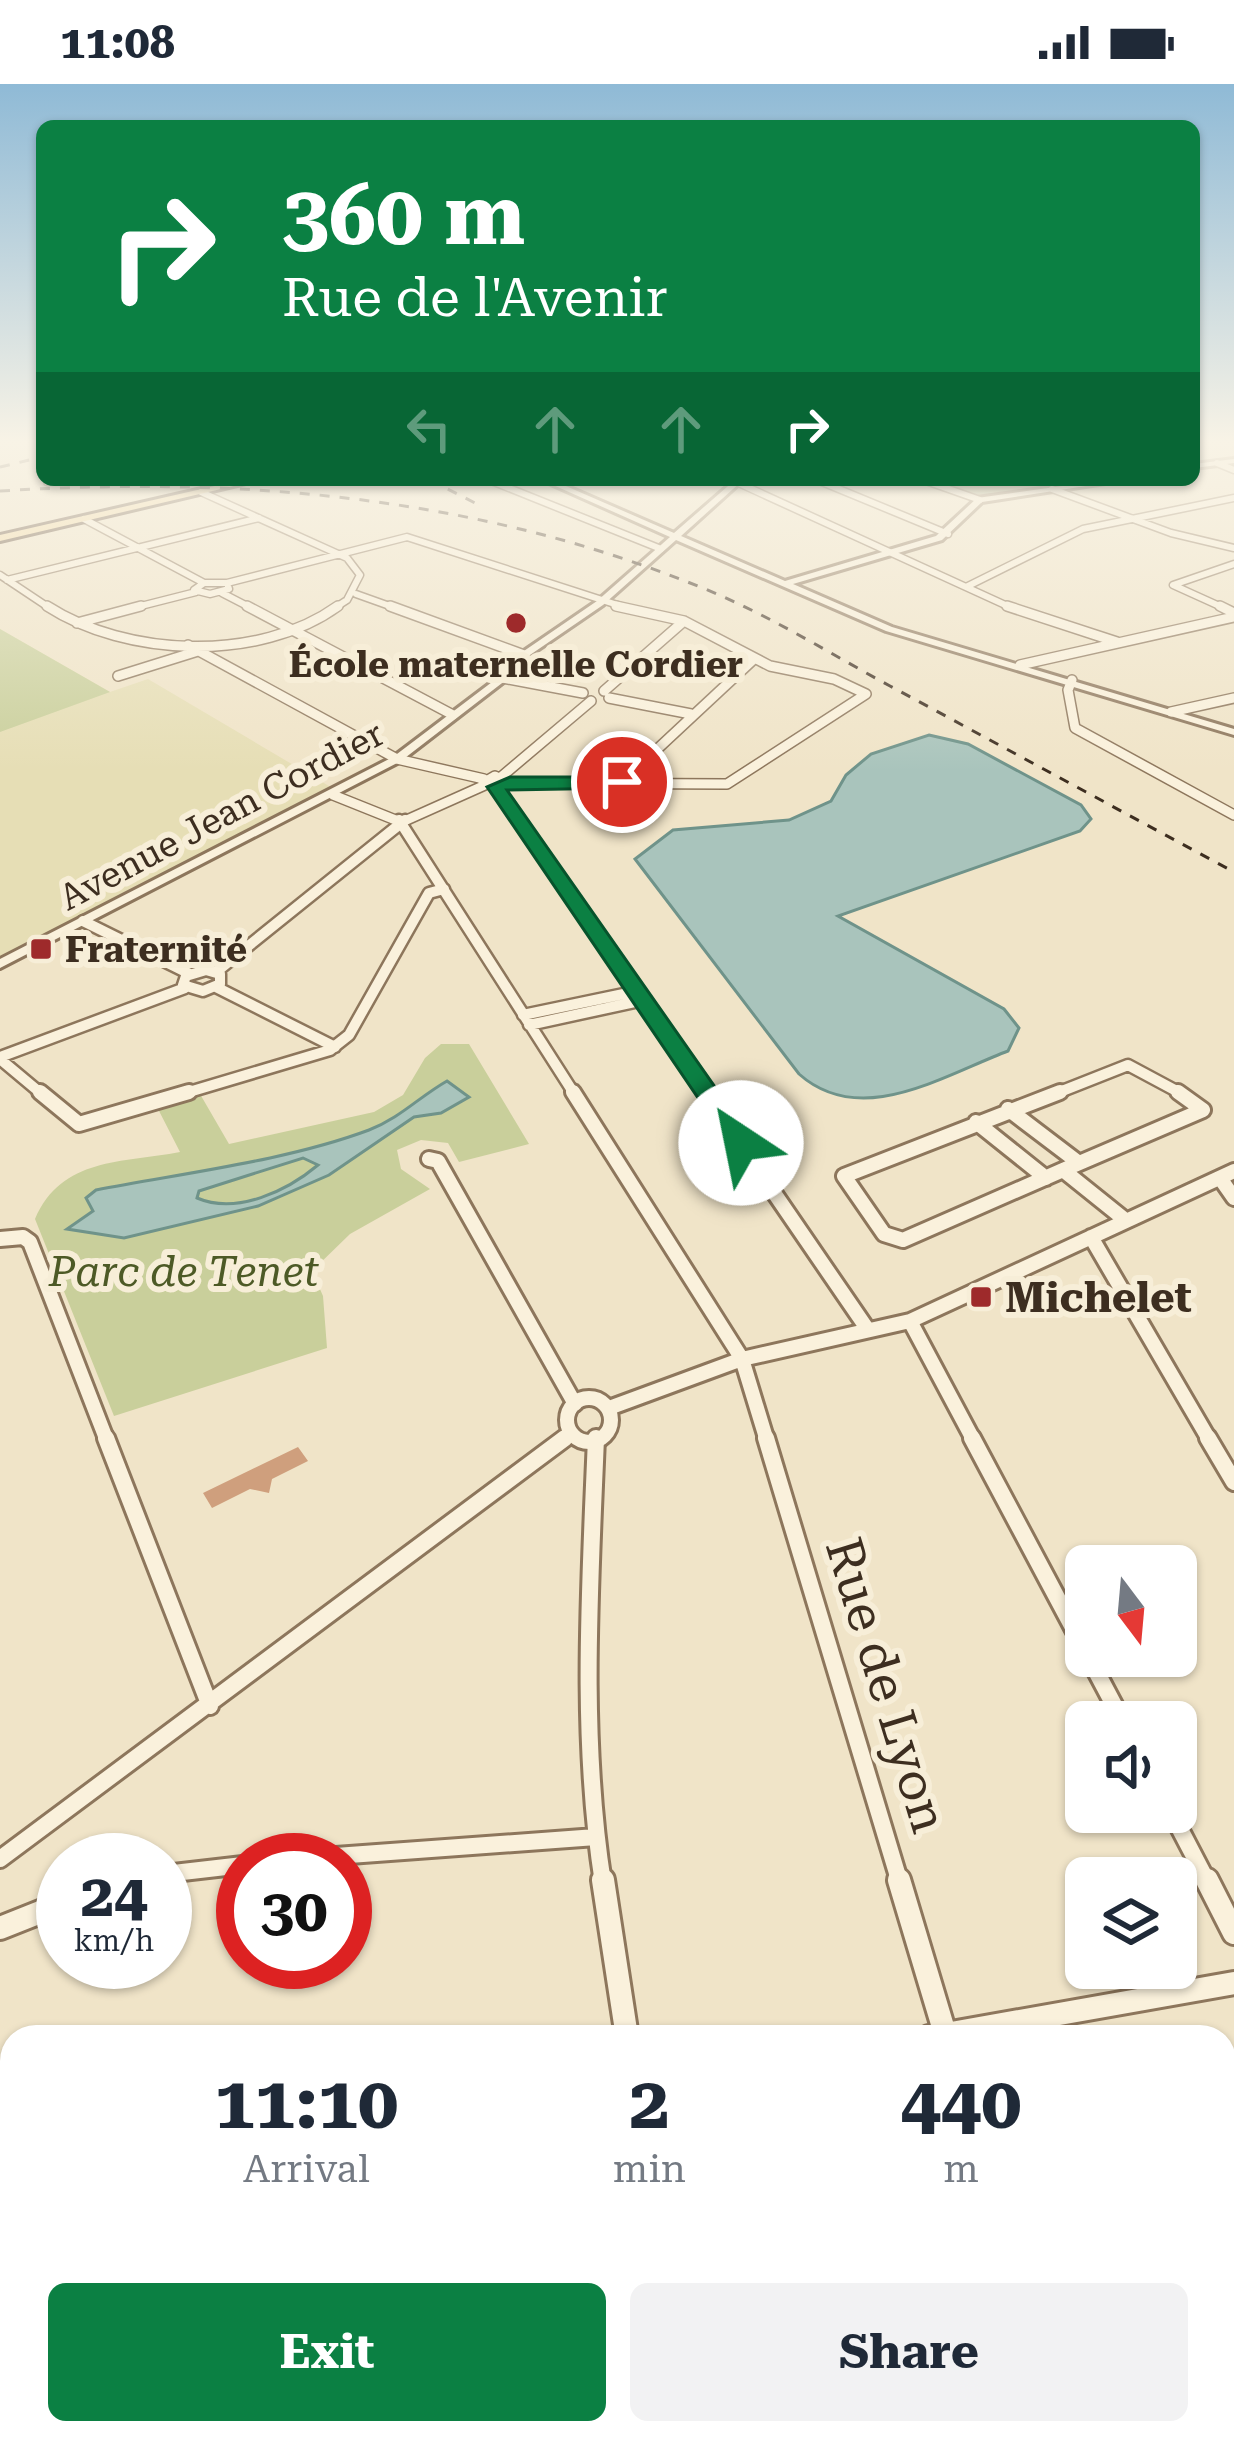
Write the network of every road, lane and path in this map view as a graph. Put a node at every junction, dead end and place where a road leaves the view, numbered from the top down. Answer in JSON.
{"nodes":[{"id":1,"x":123,"y":551,"type":"edge"},
{"id":2,"x":143,"y":551,"type":"edge"},
{"id":3,"x":334,"y":551,"type":"edge"},
{"id":4,"x":345,"y":551,"type":"edge"},
{"id":5,"x":451,"y":551,"type":"edge"},
{"id":6,"x":659,"y":551,"type":"edge"},
{"id":7,"x":711,"y":551,"type":"edge"},
{"id":8,"x":897,"y":551,"type":"joint"},
{"id":9,"x":1040,"y":551,"type":"edge"},
{"id":10,"x":338,"y":553,"type":"junction"},
{"id":11,"x":1234,"y":564,"type":"edge"},
{"id":12,"x":4,"y":578,"type":"edge"},
{"id":13,"x":204,"y":583,"type":"junction"},
{"id":14,"x":787,"y":584,"type":"junction"},
{"id":15,"x":968,"y":586,"type":"junction"},
{"id":16,"x":224,"y":588,"type":"junction"},
{"id":17,"x":196,"y":592,"type":"junction"},
{"id":18,"x":356,"y":593,"type":"junction"},
{"id":19,"x":600,"y":603,"type":"junction"},
{"id":20,"x":1234,"y":615,"type":"edge"},
{"id":21,"x":684,"y":621,"type":"junction"},
{"id":22,"x":76,"y":623,"type":"junction"},
{"id":23,"x":290,"y":629,"type":"junction"},
{"id":24,"x":1117,"y":642,"type":"junction"},
{"id":25,"x":188,"y":645,"type":"junction"},
{"id":26,"x":198,"y":651,"type":"junction"},
{"id":27,"x":524,"y":655,"type":"junction"},
{"id":28,"x":755,"y":658,"type":"junction"},
{"id":29,"x":1020,"y":665,"type":"junction"},
{"id":30,"x":118,"y":676,"type":"dead end"},
{"id":31,"x":503,"y":678,"type":"junction"},
{"id":32,"x":1072,"y":680,"type":"junction"},
{"id":33,"x":606,"y":694,"type":"junction"},
{"id":34,"x":587,"y":697,"type":"junction"},
{"id":35,"x":1234,"y":698,"type":"edge"},
{"id":36,"x":1171,"y":712,"type":"junction"},
{"id":37,"x":691,"y":714,"type":"junction"},
{"id":38,"x":453,"y":716,"type":"junction"},
{"id":39,"x":1234,"y":732,"type":"edge"},
{"id":40,"x":398,"y":759,"type":"junction"},
{"id":41,"x":495,"y":782,"type":"junction"},
{"id":42,"x":622,"y":782,"type":"junction"},
{"id":43,"x":333,"y":795,"type":"junction"},
{"id":44,"x":1234,"y":815,"type":"edge"},
{"id":45,"x":402,"y":821,"type":"junction"},
{"id":46,"x":444,"y":889,"type":"junction"},
{"id":47,"x":83,"y":921,"type":"junction"},
{"id":48,"x":0,"y":964,"type":"edge"},
{"id":49,"x":216,"y":971,"type":"junction"},
{"id":50,"x":190,"y":974,"type":"junction"},
{"id":51,"x":216,"y":987,"type":"junction"},
{"id":52,"x":185,"y":988,"type":"junction"},
{"id":53,"x":641,"y":995,"type":"junction"},
{"id":54,"x":526,"y":1020,"type":"junction"},
{"id":55,"x":335,"y":1047,"type":"junction"},
{"id":56,"x":0,"y":1058,"type":"edge"},
{"id":57,"x":1008,"y":1109,"type":"junction"},
{"id":58,"x":976,"y":1122,"type":"junction"},
{"id":59,"x":429,"y":1159,"type":"dead end"},
{"id":60,"x":1079,"y":1163,"type":"junction"},
{"id":61,"x":1063,"y":1170,"type":"junction"},
{"id":62,"x":1227,"y":1174,"type":"edge"},
{"id":63,"x":1046,"y":1178,"type":"junction"},
{"id":64,"x":1234,"y":1198,"type":"edge"},
{"id":65,"x":1124,"y":1219,"type":"junction"},
{"id":66,"x":1091,"y":1238,"type":"junction"},
{"id":67,"x":0,"y":1239,"type":"edge"},
{"id":68,"x":910,"y":1321,"type":"junction"},
{"id":69,"x":868,"y":1330,"type":"junction"},
{"id":70,"x":742,"y":1359,"type":"junction"},
{"id":71,"x":575,"y":1404,"type":"junction"},
{"id":72,"x":609,"y":1408,"type":"junction"},
{"id":73,"x":571,"y":1434,"type":"junction"},
{"id":74,"x":596,"y":1438,"type":"junction"},
{"id":75,"x":1234,"y":1482,"type":"edge"},
{"id":76,"x":1065,"y":1613,"type":"edge"},
{"id":77,"x":210,"y":1706,"type":"junction"},
{"id":78,"x":1183,"y":1833,"type":"edge"},
{"id":79,"x":596,"y":1838,"type":"junction"},
{"id":80,"x":372,"y":1854,"type":"edge"},
{"id":81,"x":1,"y":1855,"type":"edge"},
{"id":82,"x":36,"y":1914,"type":"edge"},
{"id":83,"x":0,"y":1928,"type":"edge"},
{"id":84,"x":1234,"y":1934,"type":"edge"},
{"id":85,"x":1234,"y":1983,"type":"edge"},
{"id":86,"x":625,"y":2025,"type":"edge"},
{"id":87,"x":937,"y":2025,"type":"edge"},
{"id":88,"x":1001,"y":2025,"type":"edge"}],
"edges":[{"from":1,"to":12,"type":"street"},
{"from":2,"to":13,"type":"street"},
{"from":3,"to":10,"type":"street"},
{"from":4,"to":10,"type":"street"},
{"from":5,"to":19,"type":"street"},
{"from":6,"to":19,"type":"street","name":"Avenue Jean Cordier"},
{"from":7,"to":14,"type":"street"},
{"from":8,"to":14,"type":"street"},
{"from":8,"to":15,"type":"street"},
{"from":9,"to":15,"type":"street"},
{"from":10,"to":16,"type":"street"},
{"from":10,"to":18,"type":"street"},
{"from":11,"to":20,"type":"street"},
{"from":12,"to":22,"type":"street"},
{"from":13,"to":16,"type":"street"},
{"from":13,"to":17,"type":"street"},
{"from":14,"to":29,"type":"street"},
{"from":15,"to":24,"type":"street"},
{"from":16,"to":17,"type":"street"},
{"from":16,"to":23,"type":"street"},
{"from":17,"to":22,"type":"street"},
{"from":18,"to":23,"type":"street"},
{"from":18,"to":27,"type":"street"},
{"from":19,"to":21,"type":"street"},
{"from":19,"to":27,"type":"street","name":"Avenue Jean Cordier"},
{"from":20,"to":24,"type":"street"},
{"from":21,"to":28,"type":"street"},
{"from":21,"to":33,"type":"street"},
{"from":22,"to":25,"type":"street"},
{"from":23,"to":25,"type":"street"},
{"from":23,"to":38,"type":"street"},
{"from":24,"to":29,"type":"street"},
{"from":25,"to":26,"type":"street"},
{"from":26,"to":30,"type":"street"},
{"from":26,"to":40,"type":"street"},
{"from":27,"to":31,"type":"street","name":"Avenue Jean Cordier"},
{"from":28,"to":37,"type":"street"},
{"from":28,"to":42,"type":"street"},
{"from":29,"to":32,"type":"street"},
{"from":31,"to":34,"type":"street"},
{"from":31,"to":38,"type":"street","name":"Avenue Jean Cordier"},
{"from":32,"to":36,"type":"street"},
{"from":32,"to":44,"type":"street"},
{"from":33,"to":34,"type":"street"},
{"from":33,"to":37,"type":"street"},
{"from":34,"to":41,"type":"street"},
{"from":35,"to":36,"type":"street"},
{"from":36,"to":39,"type":"street"},
{"from":37,"to":42,"type":"street"},
{"from":38,"to":40,"type":"street","name":"Avenue Jean Cordier"},
{"from":40,"to":41,"type":"street"},
{"from":40,"to":43,"type":"street","name":"Avenue Jean Cordier"},
{"from":41,"to":42,"type":"street"},
{"from":41,"to":45,"type":"street"},
{"from":41,"to":53,"type":"street"},
{"from":43,"to":45,"type":"street"},
{"from":43,"to":47,"type":"street","name":"Avenue Jean Cordier"},
{"from":45,"to":46,"type":"street","name":"Rue de Lyon"},
{"from":45,"to":49,"type":"street"},
{"from":46,"to":54,"type":"street","name":"Rue de Lyon"},
{"from":46,"to":55,"type":"street"},
{"from":47,"to":48,"type":"street","name":"Avenue Jean Cordier"},
{"from":47,"to":50,"type":"street"},
{"from":49,"to":50,"type":"street"},
{"from":49,"to":51,"type":"street"},
{"from":50,"to":52,"type":"street"},
{"from":51,"to":52,"type":"street"},
{"from":51,"to":55,"type":"street"},
{"from":52,"to":56,"type":"street"},
{"from":53,"to":54,"type":"street"},
{"from":53,"to":69,"type":"street"},
{"from":54,"to":70,"type":"street","name":"Rue de Lyon"},
{"from":55,"to":56,"type":"street"},
{"from":57,"to":58,"type":"street"},
{"from":57,"to":60,"type":"street"},
{"from":57,"to":60,"type":"street"},
{"from":58,"to":63,"type":"street"},
{"from":58,"to":63,"type":"street"},
{"from":59,"to":71,"type":"street"},
{"from":60,"to":61,"type":"street"},
{"from":61,"to":63,"type":"street"},
{"from":61,"to":65,"type":"street"},
{"from":62,"to":64,"type":"street"},
{"from":62,"to":65,"type":"street"},
{"from":65,"to":66,"type":"street"},
{"from":66,"to":68,"type":"street"},
{"from":66,"to":75,"type":"street"},
{"from":67,"to":77,"type":"street"},
{"from":68,"to":69,"type":"street"},
{"from":68,"to":76,"type":"street"},
{"from":69,"to":70,"type":"street"},
{"from":70,"to":72,"type":"street"},
{"from":70,"to":87,"type":"street","name":"Rue de Lyon"},
{"from":71,"to":72,"type":"street"},
{"from":71,"to":73,"type":"street"},
{"from":72,"to":74,"type":"street"},
{"from":73,"to":74,"type":"street"},
{"from":73,"to":77,"type":"street"},
{"from":74,"to":79,"type":"street"},
{"from":77,"to":81,"type":"street"},
{"from":78,"to":84,"type":"street"},
{"from":79,"to":80,"type":"street"},
{"from":79,"to":86,"type":"street"},
{"from":82,"to":83,"type":"street"},
{"from":85,"to":88,"type":"street"}]}
